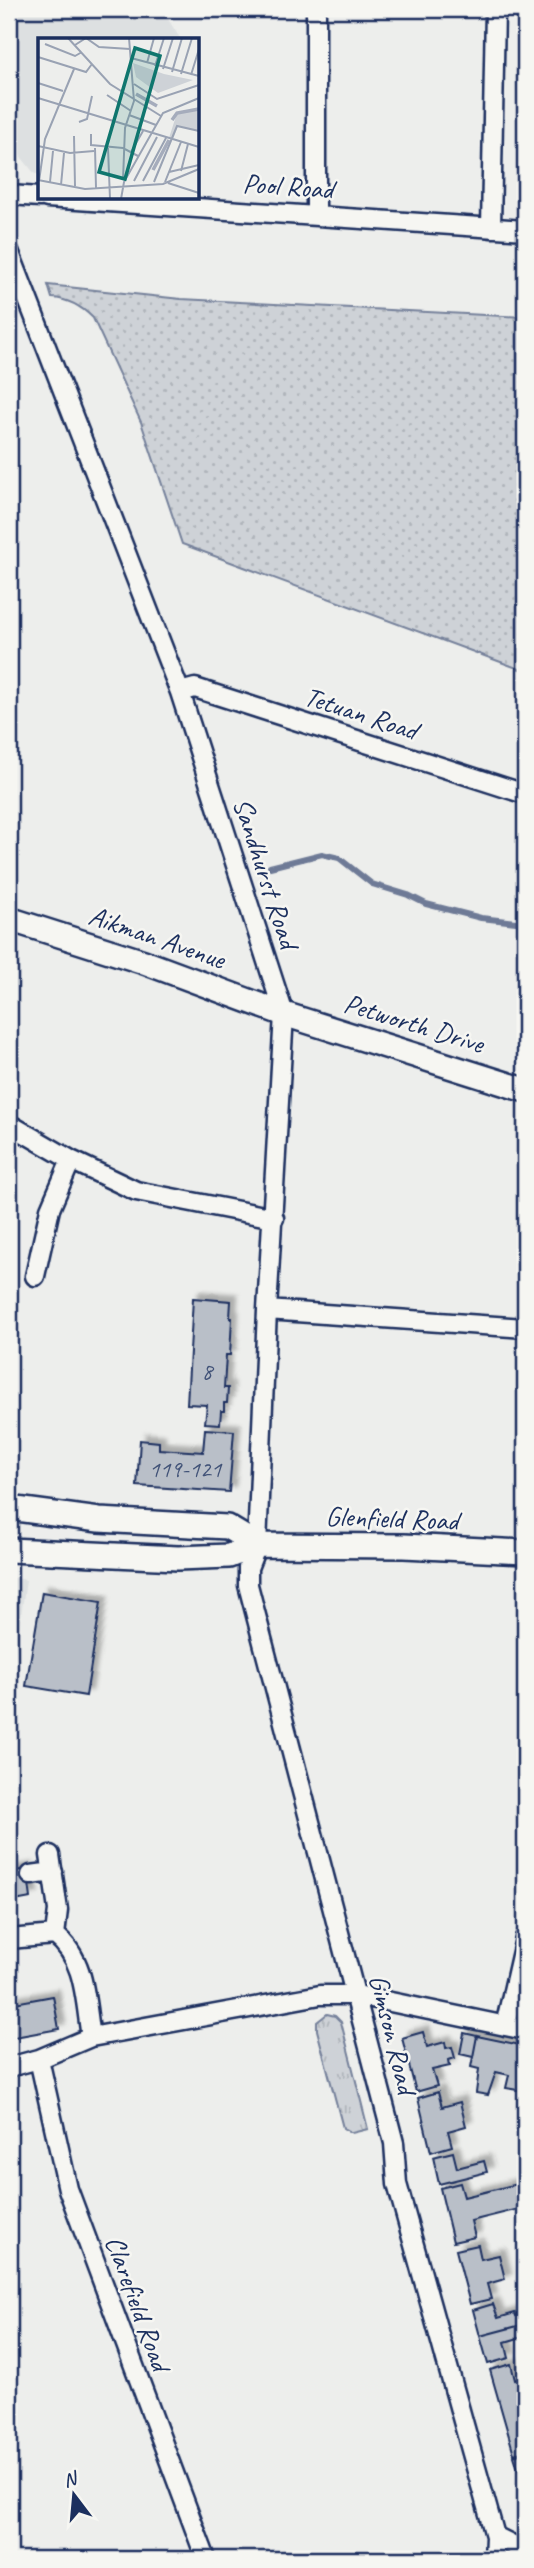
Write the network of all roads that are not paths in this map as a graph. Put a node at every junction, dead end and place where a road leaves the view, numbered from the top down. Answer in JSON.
{"nodes":[{"id":1,"x":316,"y":9,"type":"edge"},
{"id":2,"x":495,"y":9,"type":"edge"},
{"id":3,"x":9,"y":195,"type":"edge"},
{"id":4,"x":38,"y":197,"type":"edge"},
{"id":5,"x":81,"y":200,"type":"edge"},
{"id":6,"x":316,"y":214,"type":"junction"},
{"id":7,"x":491,"y":228,"type":"junction"},
{"id":8,"x":525,"y":230,"type":"edge"},
{"id":9,"x":9,"y":251,"type":"edge"},
{"id":10,"x":180,"y":692,"type":"junction"},
{"id":11,"x":525,"y":794,"type":"edge"},
{"id":12,"x":9,"y":919,"type":"edge"},
{"id":13,"x":284,"y":1014,"type":"junction"},
{"id":14,"x":525,"y":1090,"type":"edge"},
{"id":15,"x":9,"y":1124,"type":"edge"},
{"id":16,"x":71,"y":1160,"type":"junction"},
{"id":17,"x":274,"y":1218,"type":"junction"},
{"id":18,"x":35,"y":1276,"type":"dead end"},
{"id":19,"x":267,"y":1310,"type":"junction"},
{"id":20,"x":525,"y":1328,"type":"edge"},
{"id":21,"x":9,"y":1508,"type":"edge"},
{"id":22,"x":257,"y":1545,"type":"junction"},
{"id":23,"x":9,"y":1550,"type":"edge"},
{"id":24,"x":525,"y":1552,"type":"edge"},
{"id":25,"x":31,"y":1875,"type":"dead end"},
{"id":26,"x":55,"y":1935,"type":"junction"},
{"id":27,"x":525,"y":1938,"type":"edge"},
{"id":28,"x":9,"y":1940,"type":"edge"},
{"id":29,"x":357,"y":1995,"type":"junction"},
{"id":30,"x":505,"y":2026,"type":"junction"},
{"id":31,"x":525,"y":2030,"type":"edge"},
{"id":32,"x":91,"y":2037,"type":"junction"},
{"id":33,"x":39,"y":2059,"type":"junction"},
{"id":34,"x":9,"y":2067,"type":"edge"},
{"id":35,"x":495,"y":2536,"type":"junction"},
{"id":36,"x":525,"y":2551,"type":"edge"},
{"id":37,"x":206,"y":2559,"type":"edge"},
{"id":38,"x":494,"y":2559,"type":"edge"}],
"edges":[{"from":1,"to":6,"type":"street"},
{"from":2,"to":7,"type":"street"},
{"from":3,"to":4,"type":"street"},
{"from":5,"to":6,"type":"street","name":"Pool Road"},
{"from":6,"to":7,"type":"street","name":"Pool Road"},
{"from":7,"to":8,"type":"street","name":"Pool Road"},
{"from":9,"to":10,"type":"street","name":"Sandhurst Road"},
{"from":10,"to":11,"type":"street","name":"Tetuan Road"},
{"from":10,"to":13,"type":"street","name":"Sandhurst Road"},
{"from":12,"to":13,"type":"street","name":"Aikman Avenue"},
{"from":13,"to":14,"type":"street","name":"Petworth Drive"},
{"from":13,"to":17,"type":"street","name":"Sandhurst Road"},
{"from":15,"to":16,"type":"street"},
{"from":16,"to":17,"type":"street"},
{"from":16,"to":18,"type":"street"},
{"from":17,"to":19,"type":"street","name":"Sandhurst Road"},
{"from":19,"to":20,"type":"street"},
{"from":19,"to":22,"type":"street","name":"Sandhurst Road"},
{"from":21,"to":22,"type":"street"},
{"from":22,"to":23,"type":"street","name":"Glenfield Road"},
{"from":22,"to":24,"type":"street","name":"Glenfield Road"},
{"from":22,"to":29,"type":"street","name":"Gimson Road"},
{"from":25,"to":26,"type":"street"},
{"from":26,"to":28,"type":"street"},
{"from":26,"to":32,"type":"street"},
{"from":27,"to":30,"type":"street"},
{"from":29,"to":30,"type":"street"},
{"from":29,"to":32,"type":"street"},
{"from":29,"to":35,"type":"street","name":"Gimson Road"},
{"from":30,"to":31,"type":"street"},
{"from":32,"to":33,"type":"street"},
{"from":33,"to":34,"type":"street"},
{"from":33,"to":37,"type":"street","name":"Clarefield Road"},
{"from":35,"to":36,"type":"street"},
{"from":35,"to":38,"type":"street","name":"Gimson Road"}]}
